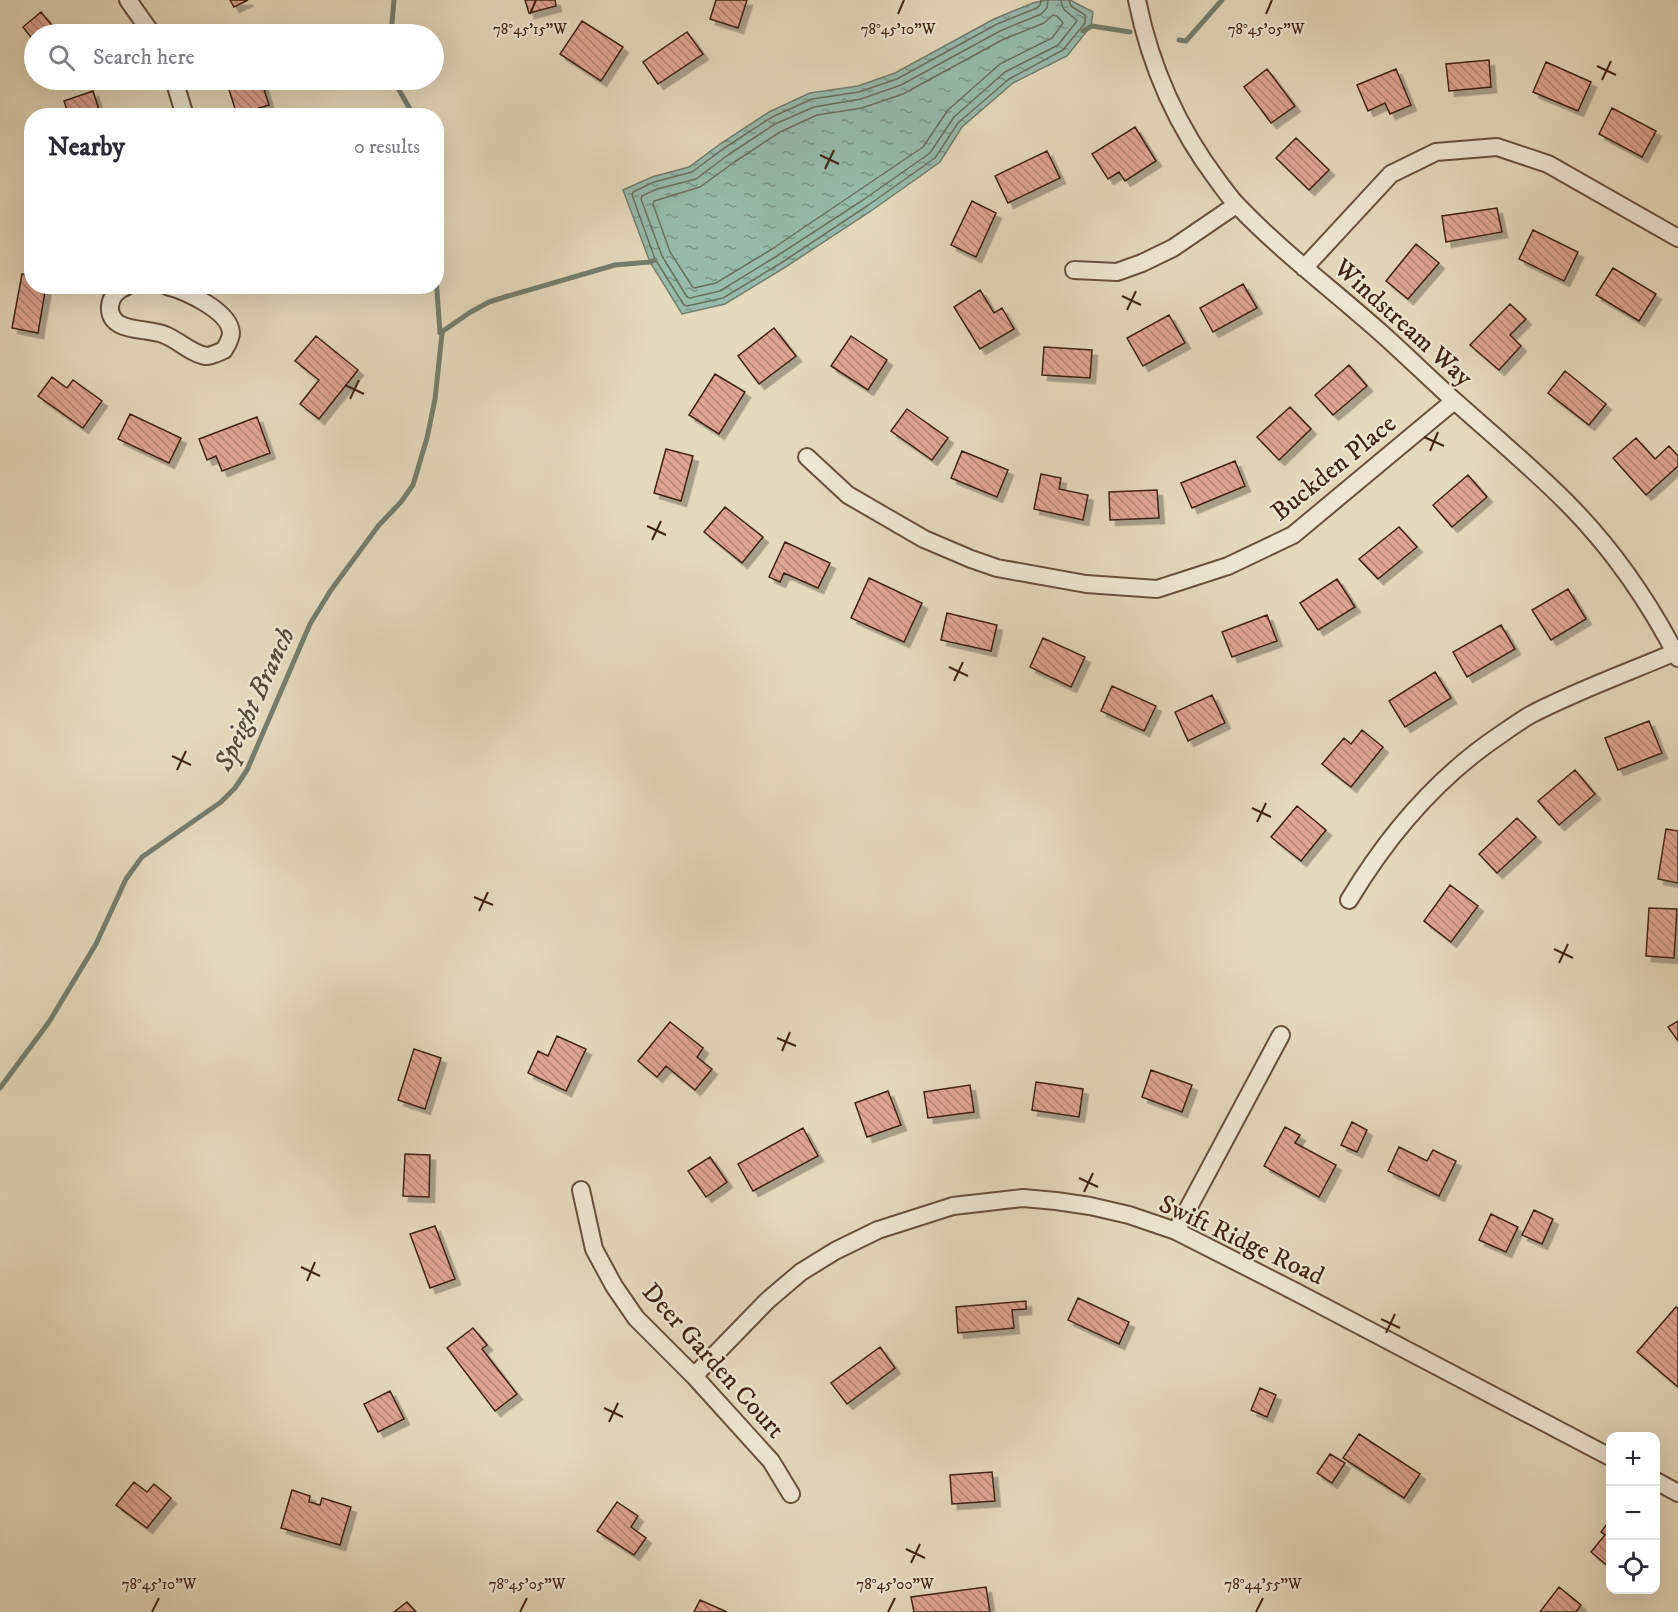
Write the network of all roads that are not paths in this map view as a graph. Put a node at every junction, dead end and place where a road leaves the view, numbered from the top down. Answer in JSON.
{"nodes":[{"id":1,"x":129,"y":0,"type":"edge"},
{"id":2,"x":1137,"y":0,"type":"edge"},
{"id":3,"x":145,"y":24,"type":"edge"},
{"id":4,"x":177,"y":90,"type":"edge"},
{"id":5,"x":183,"y":108,"type":"edge"},
{"id":6,"x":1236,"y":205,"type":"junction"},
{"id":7,"x":1678,"y":238,"type":"edge"},
{"id":8,"x":1304,"y":267,"type":"junction"},
{"id":9,"x":1074,"y":270,"type":"dead end"},
{"id":10,"x":114,"y":294,"type":"edge"},
{"id":11,"x":187,"y":294,"type":"edge"},
{"id":12,"x":1454,"y":401,"type":"junction"},
{"id":13,"x":807,"y":458,"type":"dead end"},
{"id":14,"x":1677,"y":654,"type":"edge"},
{"id":15,"x":1350,"y":900,"type":"dead end"},
{"id":16,"x":1281,"y":1035,"type":"dead end"},
{"id":17,"x":581,"y":1190,"type":"dead end"},
{"id":18,"x":1176,"y":1231,"type":"junction"},
{"id":19,"x":694,"y":1376,"type":"junction"},
{"id":20,"x":1606,"y":1454,"type":"edge"},
{"id":21,"x":1660,"y":1483,"type":"edge"},
{"id":22,"x":1678,"y":1493,"type":"edge"},
{"id":23,"x":791,"y":1494,"type":"dead end"}],
"edges":[{"from":1,"to":3,"type":"street"},
{"from":2,"to":6,"type":"street","name":"Windstream Way"},
{"from":4,"to":5,"type":"street"},
{"from":6,"to":8,"type":"street","name":"Windstream Way"},
{"from":6,"to":9,"type":"street"},
{"from":7,"to":8,"type":"street"},
{"from":8,"to":12,"type":"street","name":"Windstream Way"},
{"from":10,"to":11,"type":"street"},
{"from":12,"to":13,"type":"street","name":"Buckden Place"},
{"from":12,"to":14,"type":"street","name":"Windstream Way"},
{"from":14,"to":15,"type":"street"},
{"from":16,"to":18,"type":"street"},
{"from":17,"to":19,"type":"street","name":"Deer Garden Court"},
{"from":18,"to":19,"type":"street","name":"Swift Ridge Road"},
{"from":18,"to":20,"type":"street","name":"Swift Ridge Road"},
{"from":19,"to":23,"type":"street","name":"Deer Garden Court"},
{"from":21,"to":22,"type":"street"}]}
